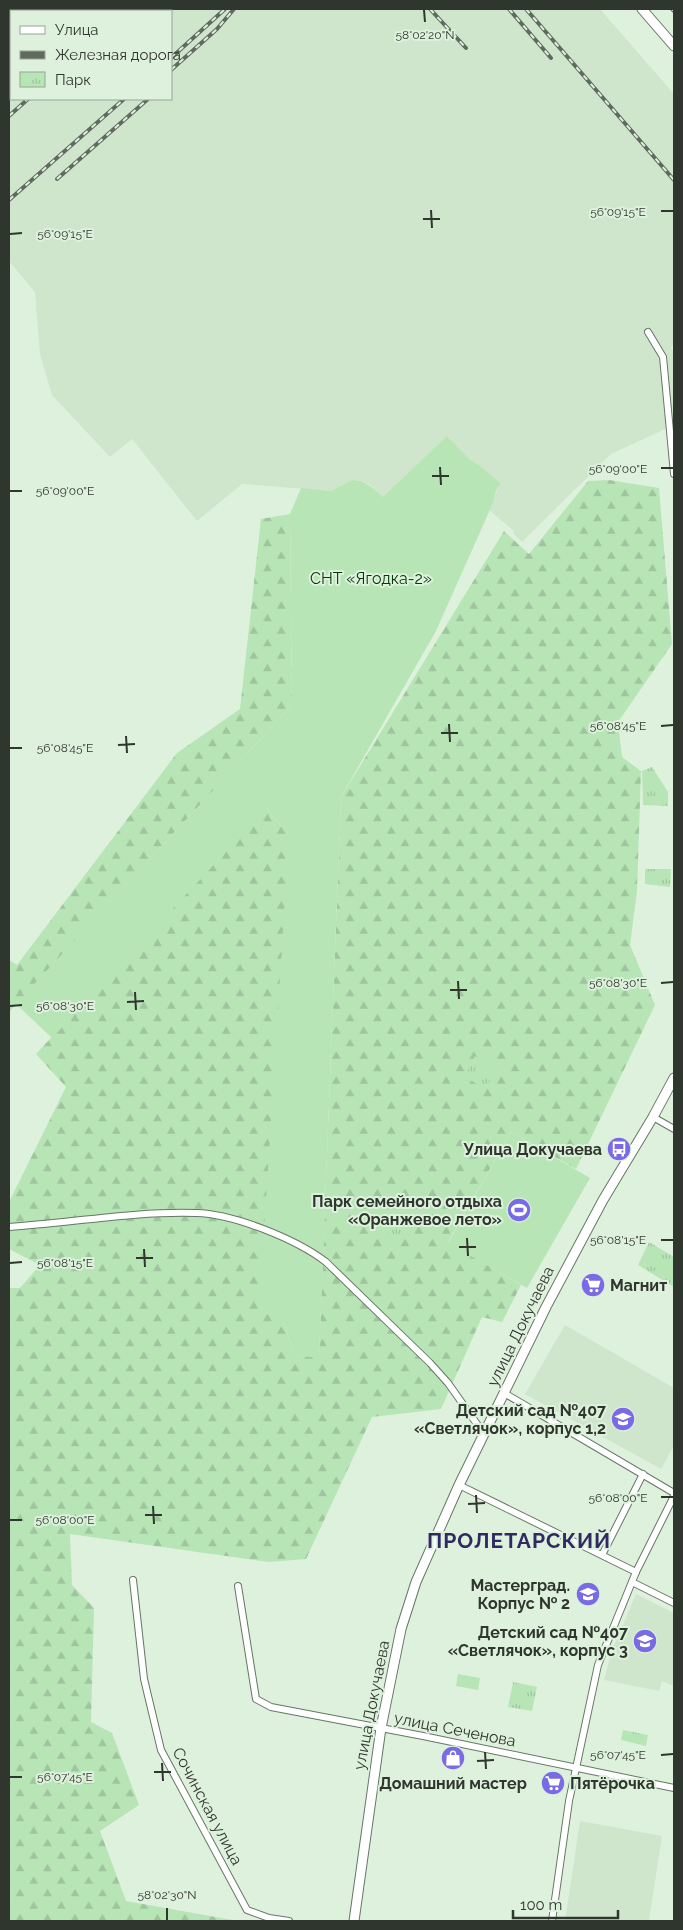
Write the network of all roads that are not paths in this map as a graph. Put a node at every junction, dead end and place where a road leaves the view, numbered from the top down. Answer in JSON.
{"nodes":[{"id":1,"x":642,"y":9,"type":"edge"},
{"id":2,"x":674,"y":46,"type":"edge"},
{"id":3,"x":648,"y":332,"type":"dead end"},
{"id":4,"x":674,"y":474,"type":"edge"},
{"id":5,"x":674,"y":1078,"type":"edge"},
{"id":6,"x":654,"y":1118,"type":"junction"},
{"id":7,"x":674,"y":1129,"type":"edge"},
{"id":8,"x":9,"y":1228,"type":"edge"},
{"id":9,"x":504,"y":1393,"type":"junction"},
{"id":10,"x":484,"y":1434,"type":"junction"},
{"id":11,"x":643,"y":1474,"type":"junction"},
{"id":12,"x":459,"y":1485,"type":"junction"},
{"id":13,"x":674,"y":1494,"type":"edge"},
{"id":14,"x":602,"y":1555,"type":"junction"},
{"id":15,"x":636,"y":1572,"type":"junction"},
{"id":16,"x":133,"y":1580,"type":"dead end"},
{"id":17,"x":632,"y":1582,"type":"junction"},
{"id":18,"x":238,"y":1586,"type":"dead end"},
{"id":19,"x":674,"y":1603,"type":"edge"},
{"id":20,"x":381,"y":1728,"type":"junction"},
{"id":21,"x":575,"y":1767,"type":"junction"},
{"id":22,"x":674,"y":1788,"type":"edge"},
{"id":23,"x":289,"y":1921,"type":"edge"},
{"id":24,"x":354,"y":1921,"type":"edge"},
{"id":25,"x":552,"y":1921,"type":"edge"}],
"edges":[{"from":1,"to":2,"type":"main road"},
{"from":3,"to":4,"type":"street"},
{"from":5,"to":6,"type":"main road","name":"улица Докучаева"},
{"from":6,"to":7,"type":"street"},
{"from":6,"to":9,"type":"main road","name":"улица Докучаева"},
{"from":8,"to":10,"type":"street"},
{"from":9,"to":10,"type":"main road","name":"улица Докучаева"},
{"from":9,"to":11,"type":"street"},
{"from":10,"to":12,"type":"main road","name":"улица Докучаева"},
{"from":11,"to":13,"type":"street"},
{"from":11,"to":14,"type":"street"},
{"from":12,"to":14,"type":"street"},
{"from":12,"to":20,"type":"main road","name":"улица Докучаева"},
{"from":13,"to":15,"type":"street"},
{"from":14,"to":15,"type":"street"},
{"from":15,"to":17,"type":"street"},
{"from":16,"to":23,"type":"street","name":"Сочинская улица"},
{"from":17,"to":19,"type":"street"},
{"from":17,"to":21,"type":"street"},
{"from":18,"to":20,"type":"street","name":"улица Сеченова"},
{"from":20,"to":21,"type":"street","name":"улица Сеченова"},
{"from":20,"to":24,"type":"main road","name":"улица Докучаева"},
{"from":21,"to":22,"type":"street","name":"улица Сеченова"},
{"from":21,"to":25,"type":"street"}]}
